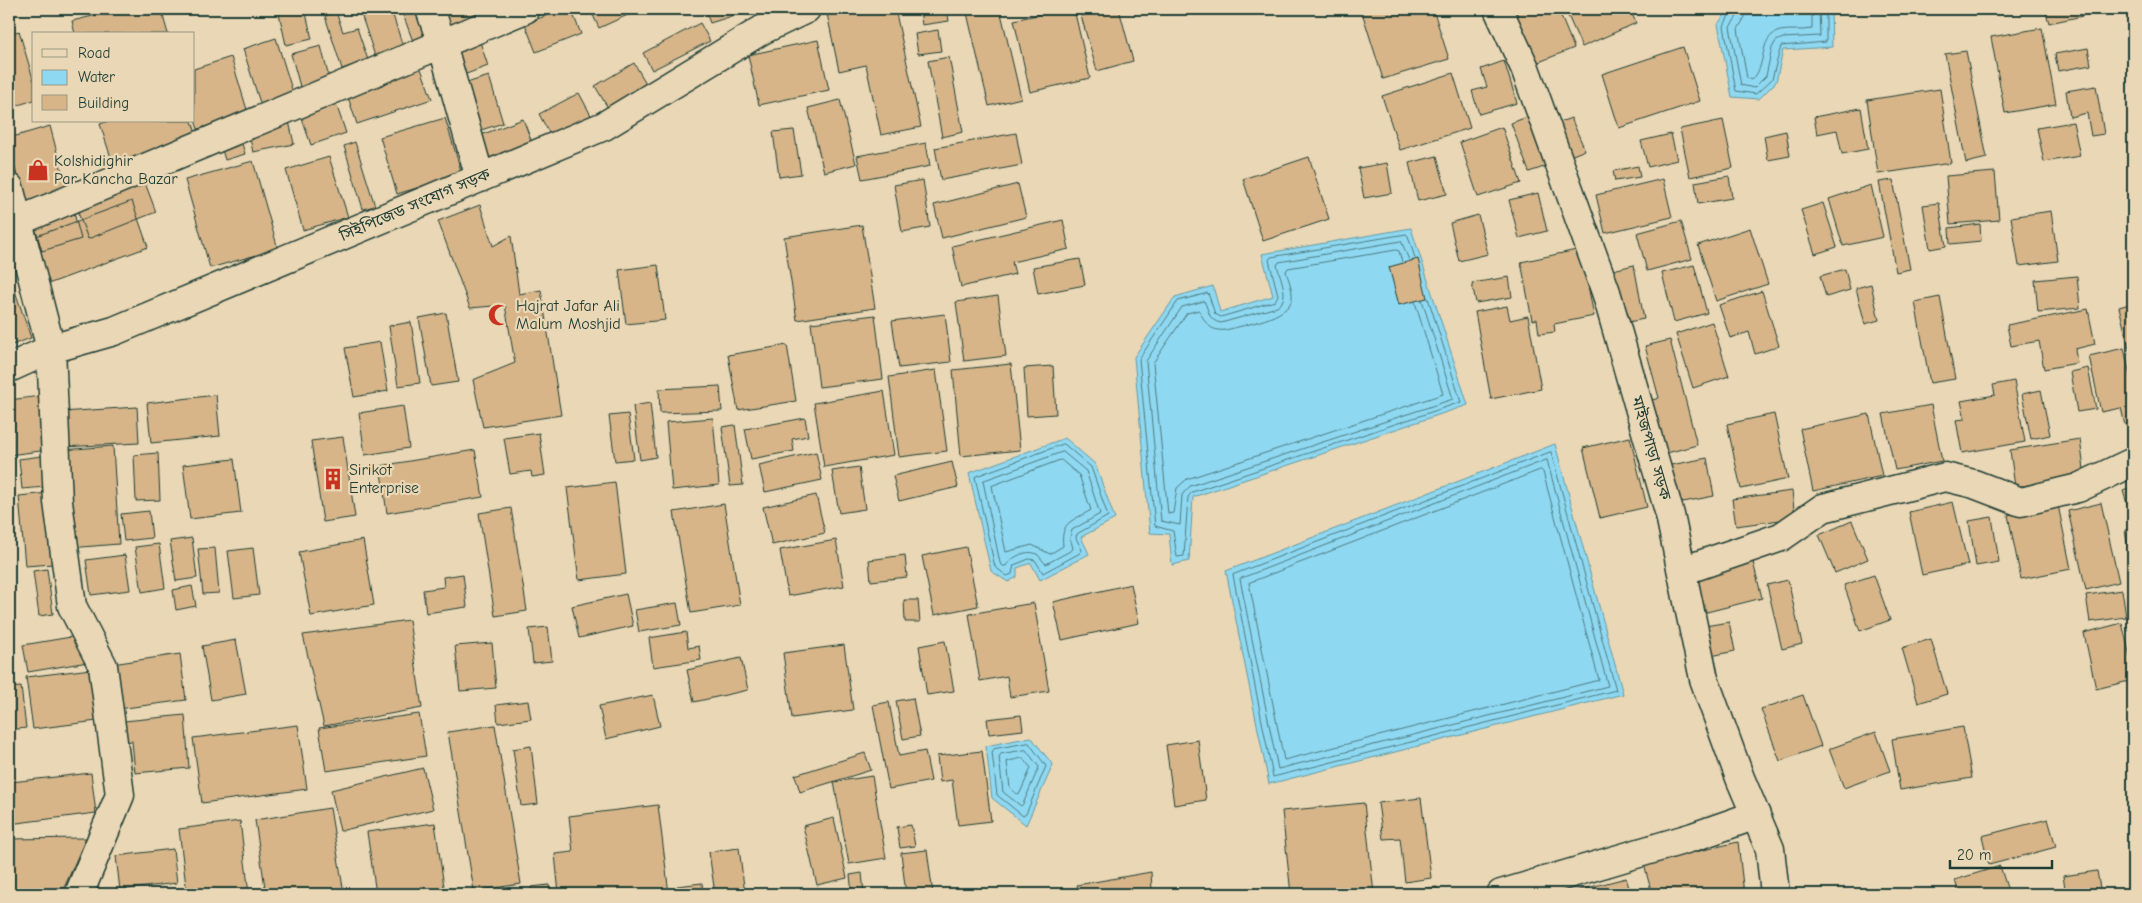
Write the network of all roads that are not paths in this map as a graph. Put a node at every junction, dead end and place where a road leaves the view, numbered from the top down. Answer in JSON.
{"nodes":[{"id":1,"x":430,"y":9,"type":"edge"},
{"id":2,"x":525,"y":9,"type":"edge"},
{"id":3,"x":806,"y":9,"type":"edge"},
{"id":4,"x":1498,"y":9,"type":"edge"},
{"id":5,"x":759,"y":20,"type":"edge"},
{"id":6,"x":442,"y":44,"type":"junction"},
{"id":7,"x":480,"y":178,"type":"junction"},
{"id":8,"x":9,"y":187,"type":"edge"},
{"id":9,"x":14,"y":223,"type":"edge"},
{"id":10,"x":51,"y":349,"type":"junction"},
{"id":11,"x":9,"y":368,"type":"edge"},
{"id":12,"x":2133,"y":462,"type":"edge"},
{"id":13,"x":1682,"y":571,"type":"junction"},
{"id":14,"x":1756,"y":815,"type":"junction"},
{"id":15,"x":1514,"y":892,"type":"edge"},
{"id":16,"x":79,"y":894,"type":"edge"},
{"id":17,"x":1775,"y":894,"type":"edge"}],
"edges":[{"from":1,"to":6,"type":"street"},
{"from":2,"to":6,"type":"street"},
{"from":3,"to":5,"type":"street","name":"সিইপিজেড সংযোগ সড়ক"},
{"from":4,"to":13,"type":"street","name":"মাইজপাড়া সড়ক"},
{"from":5,"to":7,"type":"street","name":"সিইপিজেড সংযোগ সড়ক"},
{"from":6,"to":7,"type":"street"},
{"from":6,"to":9,"type":"street"},
{"from":7,"to":10,"type":"street","name":"সিইপিজেড সংযোগ সড়ক"},
{"from":8,"to":9,"type":"street"},
{"from":9,"to":10,"type":"street"},
{"from":10,"to":11,"type":"street","name":"সিইপিজেড সংযোগ সড়ক"},
{"from":10,"to":16,"type":"street"},
{"from":12,"to":13,"type":"street"},
{"from":13,"to":14,"type":"street","name":"মাইজপাড়া সড়ক"},
{"from":14,"to":15,"type":"street"},
{"from":14,"to":17,"type":"street","name":"মাইজপাড়া সড়ক"}]}
